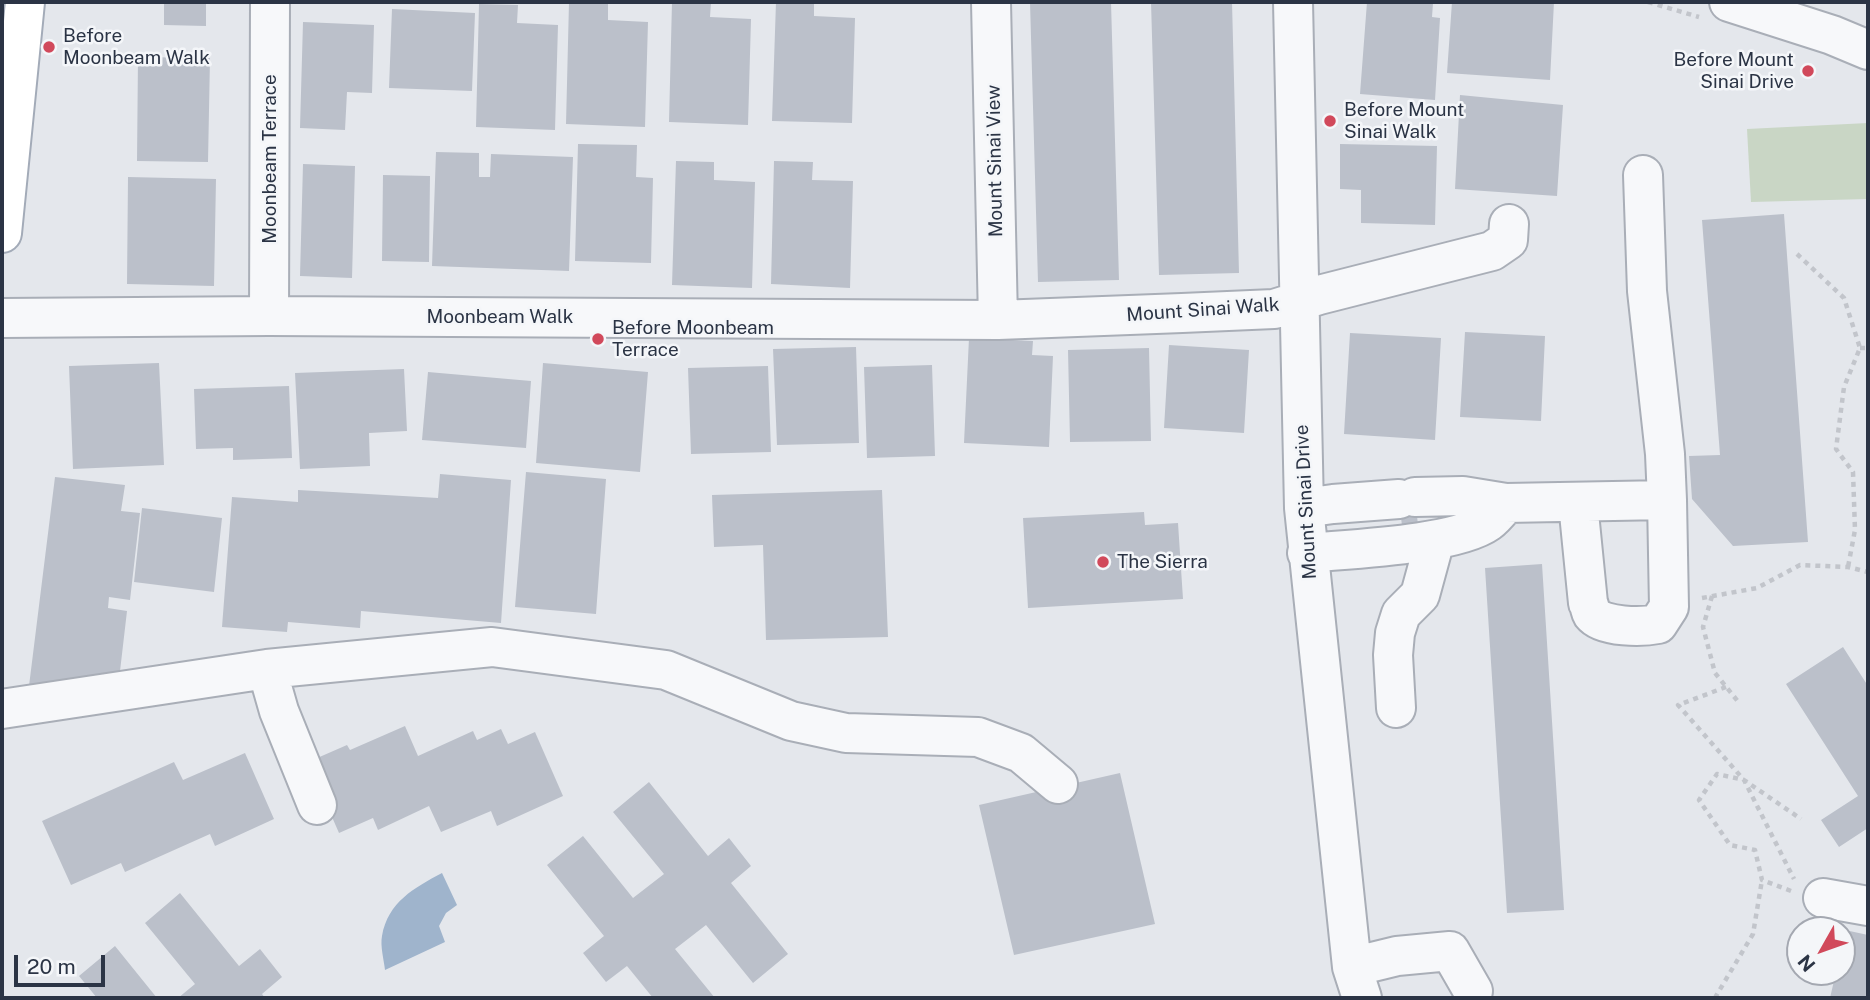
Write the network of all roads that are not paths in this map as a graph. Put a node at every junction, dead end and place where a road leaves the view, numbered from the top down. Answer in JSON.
{"nodes":[{"id":1,"x":25,"y":2,"type":"edge"},
{"id":2,"x":270,"y":2,"type":"edge"},
{"id":3,"x":992,"y":2,"type":"edge"},
{"id":4,"x":1293,"y":2,"type":"edge"},
{"id":5,"x":1729,"y":2,"type":"edge"},
{"id":6,"x":1868,"y":50,"type":"edge"},
{"id":7,"x":1643,"y":175,"type":"dead end"},
{"id":8,"x":1508,"y":224,"type":"dead end"},
{"id":9,"x":2,"y":233,"type":"edge"},
{"id":10,"x":1298,"y":301,"type":"junction"},
{"id":11,"x":269,"y":316,"type":"junction"},
{"id":12,"x":2,"y":318,"type":"edge"},
{"id":13,"x":998,"y":320,"type":"junction"},
{"id":14,"x":1667,"y":500,"type":"junction"},
{"id":15,"x":1506,"y":503,"type":"junction"},
{"id":16,"x":1578,"y":503,"type":"junction"},
{"id":17,"x":1304,"y":508,"type":"junction"},
{"id":18,"x":1435,"y":540,"type":"junction"},
{"id":19,"x":1307,"y":554,"type":"junction"},
{"id":20,"x":267,"y":669,"type":"junction"},
{"id":21,"x":1396,"y":708,"type":"dead end"},
{"id":22,"x":2,"y":709,"type":"edge"},
{"id":23,"x":1058,"y":784,"type":"dead end"},
{"id":24,"x":317,"y":805,"type":"dead end"},
{"id":25,"x":1813,"y":896,"type":"road end"},
{"id":26,"x":1868,"y":906,"type":"edge"},
{"id":27,"x":1357,"y":982,"type":"edge"},
{"id":28,"x":1474,"y":991,"type":"dead end"}],
"edges":[{"from":1,"to":9,"type":"main road"},
{"from":2,"to":11,"type":"street","name":"Moonbeam Terrace"},
{"from":3,"to":13,"type":"street","name":"Mount Sinai View"},
{"from":4,"to":10,"type":"street","name":"Mount Sinai Drive"},
{"from":5,"to":6,"type":"street"},
{"from":7,"to":14,"type":"street"},
{"from":8,"to":10,"type":"street","name":"Mount Sinai Walk"},
{"from":10,"to":13,"type":"street","name":"Mount Sinai Walk"},
{"from":10,"to":17,"type":"street","name":"Mount Sinai Drive"},
{"from":11,"to":12,"type":"street","name":"Moonbeam Walk"},
{"from":11,"to":13,"type":"street","name":"Moonbeam Walk"},
{"from":14,"to":16,"type":"street"},
{"from":14,"to":16,"type":"street"},
{"from":15,"to":16,"type":"street"},
{"from":15,"to":17,"type":"street"},
{"from":15,"to":18,"type":"street"},
{"from":17,"to":19,"type":"street","name":"Mount Sinai Drive"},
{"from":18,"to":19,"type":"street"},
{"from":18,"to":21,"type":"street"},
{"from":19,"to":27,"type":"street","name":"Mount Sinai Drive"},
{"from":20,"to":22,"type":"street"},
{"from":20,"to":23,"type":"street"},
{"from":20,"to":24,"type":"street"},
{"from":25,"to":26,"type":"street"},
{"from":27,"to":28,"type":"street"}]}
